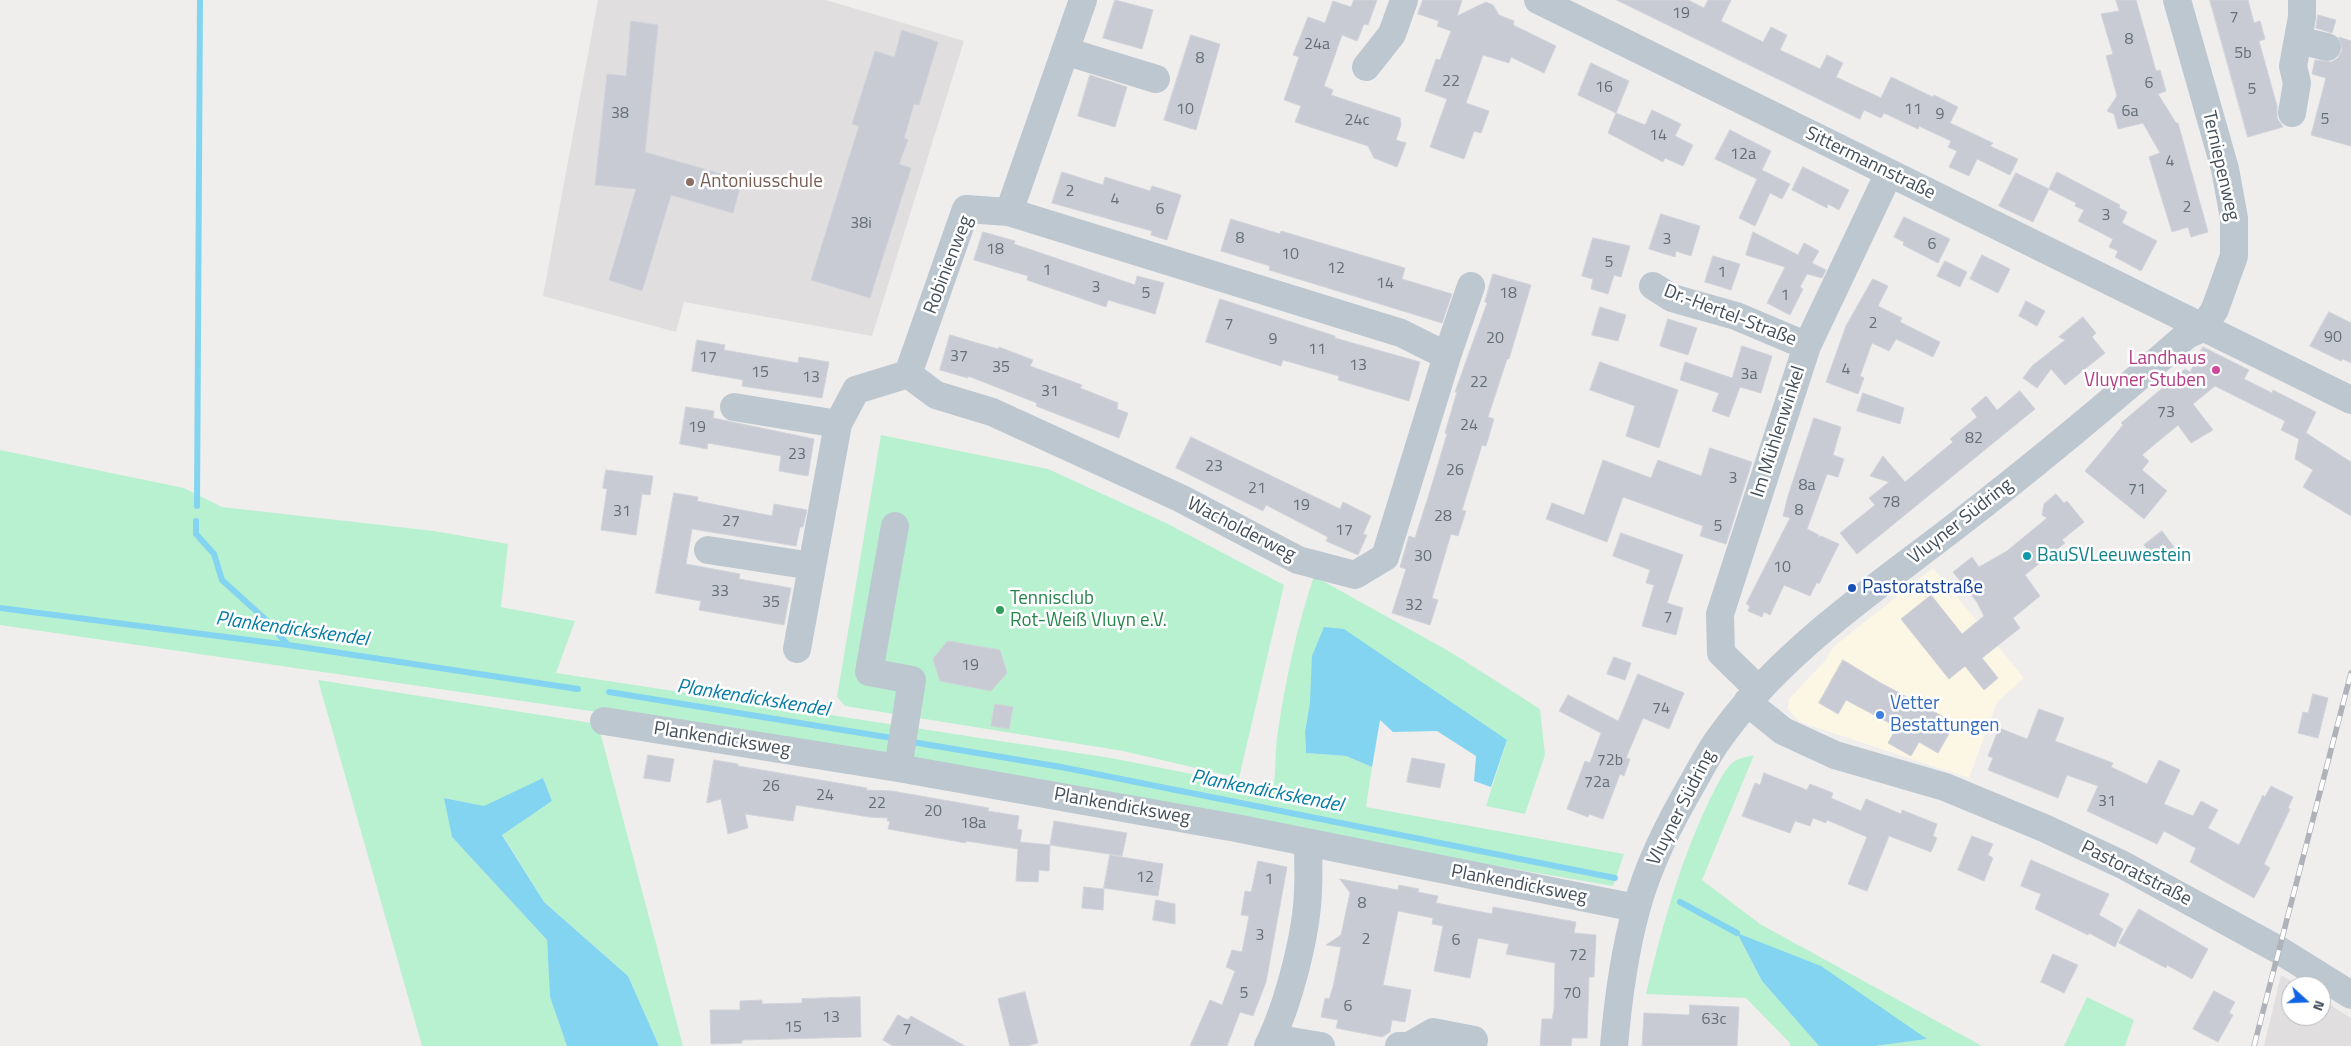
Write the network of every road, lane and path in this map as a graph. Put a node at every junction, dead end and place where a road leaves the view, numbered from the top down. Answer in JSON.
{"nodes":[{"id":1,"x":1083,"y":0,"type":"edge"},
{"id":2,"x":1404,"y":0,"type":"edge"},
{"id":3,"x":1538,"y":0,"type":"edge"},
{"id":4,"x":2177,"y":0,"type":"edge"},
{"id":5,"x":2302,"y":0,"type":"edge"},
{"id":6,"x":2298,"y":40,"type":"junction"},
{"id":7,"x":2327,"y":47,"type":"dead end"},
{"id":8,"x":1065,"y":51,"type":"junction"},
{"id":9,"x":1366,"y":67,"type":"dead end"},
{"id":10,"x":1156,"y":79,"type":"dead end"},
{"id":11,"x":2292,"y":113,"type":"dead end"},
{"id":12,"x":1889,"y":173,"type":"junction"},
{"id":13,"x":1009,"y":212,"type":"junction"},
{"id":14,"x":1471,"y":286,"type":"dead end"},
{"id":15,"x":1653,"y":286,"type":"dead end"},
{"id":16,"x":2203,"y":328,"type":"junction"},
{"id":17,"x":1806,"y":346,"type":"junction"},
{"id":18,"x":1447,"y":356,"type":"junction"},
{"id":19,"x":908,"y":374,"type":"junction"},
{"id":20,"x":2351,"y":400,"type":"edge"},
{"id":21,"x":734,"y":407,"type":"dead end"},
{"id":22,"x":838,"y":424,"type":"junction"},
{"id":23,"x":895,"y":526,"type":"dead end"},
{"id":24,"x":708,"y":550,"type":"dead end"},
{"id":25,"x":812,"y":566,"type":"junction"},
{"id":26,"x":797,"y":649,"type":"dead end"},
{"id":27,"x":1753,"y":696,"type":"junction"},
{"id":28,"x":604,"y":721,"type":"dead end"},
{"id":29,"x":898,"y":768,"type":"junction"},
{"id":30,"x":1308,"y":844,"type":"junction"},
{"id":31,"x":1636,"y":908,"type":"junction"},
{"id":32,"x":2351,"y":996,"type":"edge"},
{"id":33,"x":1474,"y":1040,"type":"dead end"},
{"id":34,"x":1270,"y":1042,"type":"edge"},
{"id":35,"x":1321,"y":1046,"type":"edge"},
{"id":36,"x":1399,"y":1046,"type":"edge"},
{"id":37,"x":1614,"y":1046,"type":"edge"}],
"edges":[{"from":1,"to":8,"type":"street"},
{"from":2,"to":9,"type":"street"},
{"from":3,"to":12,"type":"street","name":"Sittermannstraße"},
{"from":4,"to":16,"type":"street","name":"Terniepenweg"},
{"from":5,"to":6,"type":"street"},
{"from":6,"to":7,"type":"street"},
{"from":6,"to":11,"type":"street"},
{"from":8,"to":10,"type":"street"},
{"from":8,"to":13,"type":"street"},
{"from":12,"to":16,"type":"street","name":"Sittermannstraße"},
{"from":12,"to":17,"type":"street","name":"Im Mühlenwinkel"},
{"from":13,"to":18,"type":"street"},
{"from":13,"to":19,"type":"street","name":"Robinienweg"},
{"from":14,"to":18,"type":"street","name":"Wacholderweg"},
{"from":15,"to":17,"type":"street","name":"Dr.-Hertel-Straße"},
{"from":16,"to":20,"type":"street"},
{"from":16,"to":27,"type":"street","name":"Vluyner Südring"},
{"from":17,"to":27,"type":"street","name":"Im Mühlenwinkel"},
{"from":18,"to":19,"type":"street","name":"Wacholderweg"},
{"from":19,"to":22,"type":"street"},
{"from":21,"to":22,"type":"street"},
{"from":22,"to":25,"type":"street"},
{"from":23,"to":29,"type":"street"},
{"from":24,"to":25,"type":"street"},
{"from":25,"to":26,"type":"street"},
{"from":27,"to":31,"type":"street","name":"Vluyner Südring"},
{"from":27,"to":32,"type":"street","name":"Pastoratstraße"},
{"from":28,"to":29,"type":"street","name":"Plankendicksweg"},
{"from":29,"to":30,"type":"street","name":"Plankendicksweg"},
{"from":30,"to":31,"type":"street","name":"Plankendicksweg"},
{"from":30,"to":34,"type":"street"},
{"from":31,"to":37,"type":"street","name":"Vluyner Südring"},
{"from":33,"to":36,"type":"street"},
{"from":34,"to":35,"type":"street"}]}
